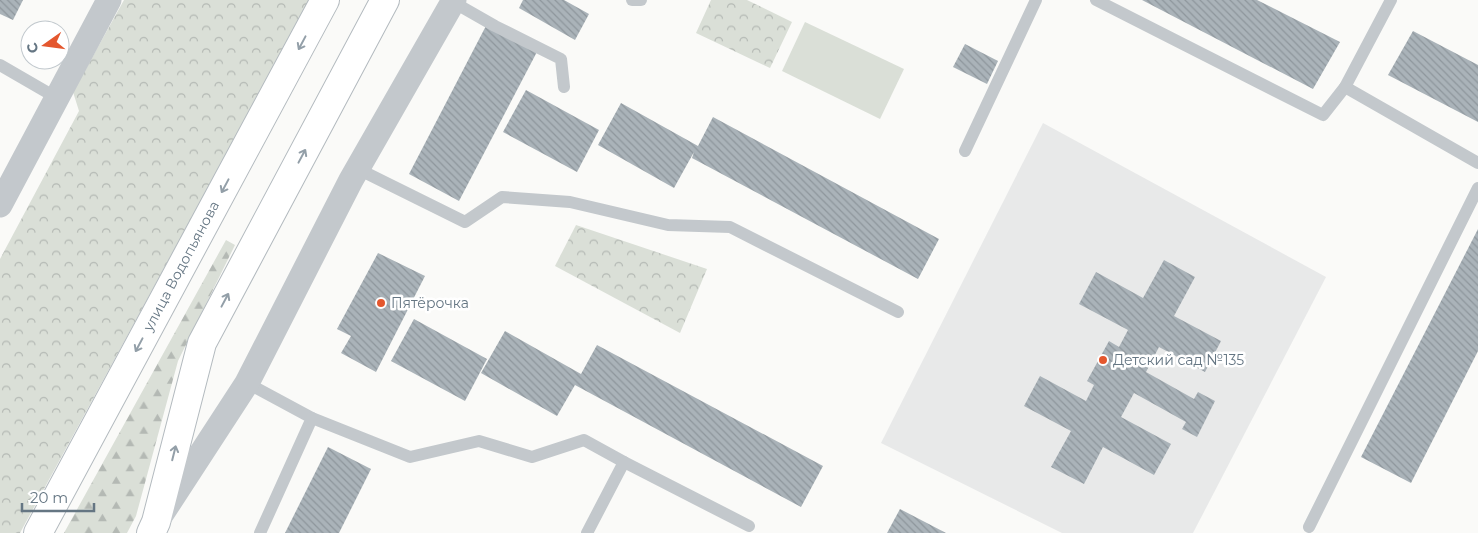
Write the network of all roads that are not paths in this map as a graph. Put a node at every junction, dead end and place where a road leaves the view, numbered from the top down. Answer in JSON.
{"nodes":[{"id":1,"x":109,"y":0,"type":"edge"},
{"id":2,"x":325,"y":0,"type":"edge"},
{"id":3,"x":385,"y":0,"type":"edge"},
{"id":4,"x":632,"y":0,"type":"edge"},
{"id":5,"x":641,"y":0,"type":"edge"},
{"id":6,"x":1036,"y":0,"type":"edge"},
{"id":7,"x":1096,"y":0,"type":"edge"},
{"id":8,"x":1392,"y":0,"type":"edge"},
{"id":9,"x":453,"y":1,"type":"edge"},
{"id":10,"x":0,"y":65,"type":"edge"},
{"id":11,"x":564,"y":87,"type":"dead end"},
{"id":12,"x":1345,"y":87,"type":"junction"},
{"id":13,"x":57,"y":98,"type":"junction"},
{"id":14,"x":965,"y":151,"type":"dead end"},
{"id":15,"x":1478,"y":163,"type":"edge"},
{"id":16,"x":358,"y":169,"type":"junction"},
{"id":17,"x":1478,"y":188,"type":"edge"},
{"id":18,"x":0,"y":205,"type":"edge"},
{"id":19,"x":898,"y":312,"type":"dead end"},
{"id":20,"x":247,"y":382,"type":"junction"},
{"id":21,"x":312,"y":418,"type":"junction"},
{"id":22,"x":624,"y":462,"type":"junction"},
{"id":23,"x":749,"y":526,"type":"dead end"},
{"id":24,"x":1310,"y":527,"type":"dead end"},
{"id":25,"x":154,"y":528,"type":"edge"},
{"id":26,"x":38,"y":533,"type":"edge"},
{"id":27,"x":260,"y":533,"type":"edge"},
{"id":28,"x":588,"y":533,"type":"edge"}],
"edges":[{"from":1,"to":13,"type":"street"},
{"from":2,"to":26,"type":"main road","name":"улица Водопьянова","one_way":true},
{"from":25,"to":3,"type":"main road","one_way":true},
{"from":4,"to":5,"type":"lane"},
{"from":6,"to":14,"type":"lane"},
{"from":7,"to":12,"type":"lane"},
{"from":8,"to":12,"type":"lane"},
{"from":9,"to":11,"type":"lane"},
{"from":9,"to":16,"type":"street"},
{"from":10,"to":13,"type":"lane"},
{"from":12,"to":15,"type":"lane"},
{"from":13,"to":18,"type":"street"},
{"from":16,"to":19,"type":"lane"},
{"from":16,"to":20,"type":"street"},
{"from":17,"to":24,"type":"lane"},
{"from":20,"to":21,"type":"lane"},
{"from":20,"to":25,"type":"street"},
{"from":21,"to":22,"type":"lane"},
{"from":21,"to":27,"type":"lane"},
{"from":22,"to":23,"type":"lane"},
{"from":22,"to":28,"type":"lane"}]}
